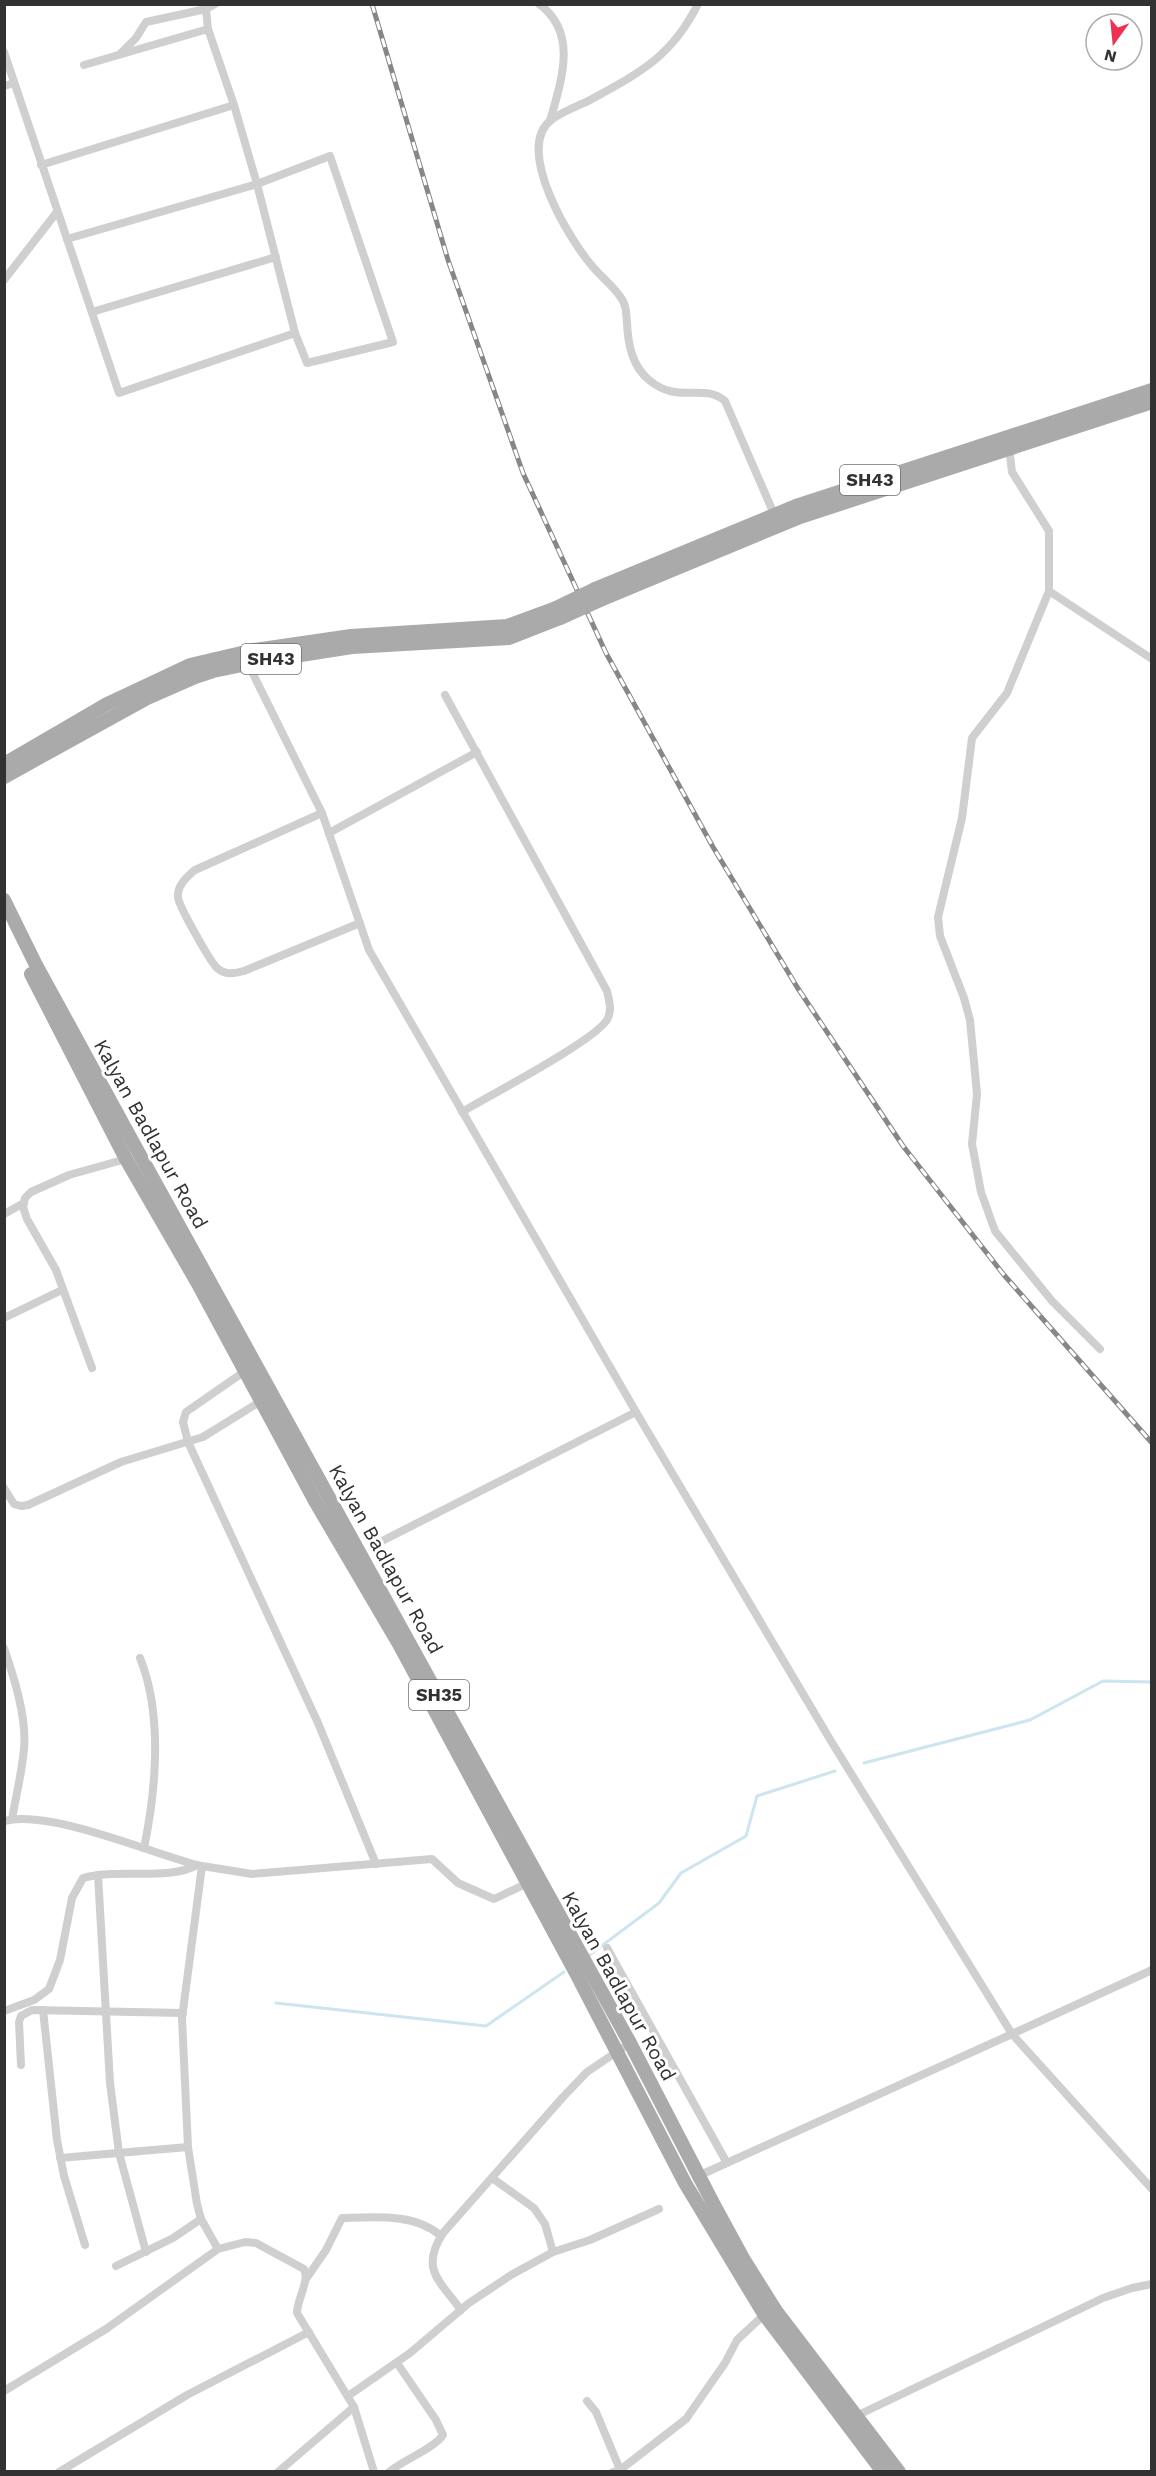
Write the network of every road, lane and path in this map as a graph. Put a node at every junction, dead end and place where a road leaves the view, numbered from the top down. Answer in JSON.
{"nodes":[{"id":1,"x":215,"y":4,"type":"edge"},
{"id":2,"x":539,"y":4,"type":"edge"},
{"id":3,"x":698,"y":4,"type":"edge"},
{"id":4,"x":206,"y":9,"type":"junction"},
{"id":5,"x":208,"y":30,"type":"junction"},
{"id":6,"x":4,"y":52,"type":"edge"},
{"id":7,"x":117,"y":56,"type":"junction"},
{"id":8,"x":84,"y":65,"type":"dead end"},
{"id":9,"x":14,"y":83,"type":"junction"},
{"id":10,"x":4,"y":86,"type":"edge"},
{"id":11,"x":234,"y":105,"type":"junction"},
{"id":12,"x":550,"y":121,"type":"junction"},
{"id":13,"x":41,"y":165,"type":"junction"},
{"id":14,"x":257,"y":184,"type":"junction"},
{"id":15,"x":57,"y":212,"type":"junction"},
{"id":16,"x":67,"y":239,"type":"junction"},
{"id":17,"x":276,"y":257,"type":"junction"},
{"id":18,"x":4,"y":280,"type":"edge"},
{"id":19,"x":92,"y":312,"type":"junction"},
{"id":20,"x":295,"y":333,"type":"junction"},
{"id":21,"x":1152,"y":390,"type":"edge"},
{"id":22,"x":1152,"y":402,"type":"edge"},
{"id":23,"x":1007,"y":441,"type":"junction"},
{"id":24,"x":774,"y":514,"type":"junction"},
{"id":25,"x":1049,"y":591,"type":"junction"},
{"id":26,"x":597,"y":595,"type":"junction"},
{"id":27,"x":245,"y":658,"type":"junction"},
{"id":28,"x":1152,"y":659,"type":"edge"},
{"id":29,"x":445,"y":695,"type":"dead end"},
{"id":30,"x":477,"y":752,"type":"junction"},
{"id":31,"x":4,"y":764,"type":"edge"},
{"id":32,"x":4,"y":777,"type":"edge"},
{"id":33,"x":322,"y":813,"type":"junction"},
{"id":34,"x":329,"y":833,"type":"junction"},
{"id":35,"x":4,"y":900,"type":"edge"},
{"id":36,"x":4,"y":921,"type":"edge"},
{"id":37,"x":360,"y":923,"type":"junction"},
{"id":38,"x":105,"y":1105,"type":"junction"},
{"id":39,"x":462,"y":1112,"type":"junction"},
{"id":40,"x":126,"y":1159,"type":"junction"},
{"id":41,"x":24,"y":1203,"type":"junction"},
{"id":42,"x":4,"y":1215,"type":"edge"},
{"id":43,"x":62,"y":1290,"type":"junction"},
{"id":44,"x":4,"y":1318,"type":"edge"},
{"id":45,"x":1100,"y":1348,"type":"dead end"},
{"id":46,"x":251,"y":1367,"type":"junction"},
{"id":47,"x":92,"y":1368,"type":"dead end"},
{"id":48,"x":261,"y":1401,"type":"junction"},
{"id":49,"x":636,"y":1412,"type":"junction"},
{"id":50,"x":188,"y":1442,"type":"junction"},
{"id":51,"x":311,"y":1463,"type":"junction"},
{"id":52,"x":298,"y":1470,"type":"junction"},
{"id":53,"x":4,"y":1488,"type":"edge"},
{"id":54,"x":384,"y":1540,"type":"dead end"},
{"id":55,"x":4,"y":1648,"type":"edge"},
{"id":56,"x":140,"y":1658,"type":"dead end"},
{"id":57,"x":435,"y":1700,"type":"junction"},
{"id":58,"x":8,"y":1820,"type":"edge"},
{"id":59,"x":144,"y":1848,"type":"junction"},
{"id":60,"x":376,"y":1864,"type":"junction"},
{"id":61,"x":200,"y":1866,"type":"junction"},
{"id":62,"x":98,"y":1875,"type":"junction"},
{"id":63,"x":533,"y":1881,"type":"junction"},
{"id":64,"x":607,"y":1948,"type":"dead end"},
{"id":65,"x":1152,"y":1970,"type":"edge"},
{"id":66,"x":583,"y":1972,"type":"junction"},
{"id":67,"x":43,"y":2010,"type":"junction"},
{"id":68,"x":4,"y":2011,"type":"edge"},
{"id":69,"x":107,"y":2012,"type":"junction"},
{"id":70,"x":183,"y":2013,"type":"junction"},
{"id":71,"x":1012,"y":2034,"type":"junction"},
{"id":72,"x":630,"y":2043,"type":"junction"},
{"id":73,"x":617,"y":2051,"type":"junction"},
{"id":74,"x":21,"y":2065,"type":"dead end"},
{"id":75,"x":188,"y":2147,"type":"junction"},
{"id":76,"x":119,"y":2153,"type":"junction"},
{"id":77,"x":60,"y":2158,"type":"junction"},
{"id":78,"x":727,"y":2163,"type":"junction"},
{"id":79,"x":699,"y":2176,"type":"junction"},
{"id":80,"x":492,"y":2178,"type":"junction"},
{"id":81,"x":685,"y":2183,"type":"junction"},
{"id":82,"x":1152,"y":2189,"type":"edge"},
{"id":83,"x":659,"y":2209,"type":"dead end"},
{"id":84,"x":201,"y":2219,"type":"junction"},
{"id":85,"x":441,"y":2236,"type":"junction"},
{"id":86,"x":85,"y":2245,"type":"dead end"},
{"id":87,"x":218,"y":2249,"type":"junction"},
{"id":88,"x":146,"y":2252,"type":"junction"},
{"id":89,"x":553,"y":2252,"type":"junction"},
{"id":90,"x":116,"y":2266,"type":"dead end"},
{"id":91,"x":306,"y":2280,"type":"junction"},
{"id":92,"x":1152,"y":2284,"type":"edge"},
{"id":93,"x":461,"y":2310,"type":"junction"},
{"id":94,"x":769,"y":2311,"type":"junction"},
{"id":95,"x":309,"y":2332,"type":"junction"},
{"id":96,"x":397,"y":2363,"type":"junction"},
{"id":97,"x":4,"y":2391,"type":"edge"},
{"id":98,"x":348,"y":2396,"type":"junction"},
{"id":99,"x":587,"y":2401,"type":"dead end"},
{"id":100,"x":354,"y":2407,"type":"junction"},
{"id":101,"x":852,"y":2418,"type":"junction"},
{"id":102,"x":618,"y":2471,"type":"edge"},
{"id":103,"x":60,"y":2472,"type":"edge"},
{"id":104,"x":278,"y":2472,"type":"edge"},
{"id":105,"x":374,"y":2472,"type":"edge"},
{"id":106,"x":389,"y":2472,"type":"edge"},
{"id":107,"x":883,"y":2472,"type":"edge"},
{"id":108,"x":899,"y":2472,"type":"edge"}],
"edges":[{"from":1,"to":4,"type":"street"},
{"from":2,"to":12,"type":"street"},
{"from":3,"to":12,"type":"street"},
{"from":4,"to":5,"type":"street"},
{"from":4,"to":7,"type":"street"},
{"from":5,"to":7,"type":"street"},
{"from":5,"to":11,"type":"street"},
{"from":6,"to":9,"type":"street"},
{"from":7,"to":8,"type":"street"},
{"from":9,"to":10,"type":"street"},
{"from":9,"to":13,"type":"street"},
{"from":11,"to":13,"type":"street"},
{"from":11,"to":14,"type":"street"},
{"from":12,"to":24,"type":"street"},
{"from":13,"to":15,"type":"street"},
{"from":14,"to":16,"type":"street"},
{"from":14,"to":17,"type":"street"},
{"from":14,"to":20,"type":"street"},
{"from":15,"to":16,"type":"street"},
{"from":15,"to":18,"type":"street"},
{"from":16,"to":19,"type":"street"},
{"from":17,"to":19,"type":"street"},
{"from":17,"to":20,"type":"street"},
{"from":19,"to":20,"type":"street"},
{"from":21,"to":23,"type":"main road","number":"SH43"},
{"from":22,"to":23,"type":"main road","number":"SH43"},
{"from":23,"to":24,"type":"main road","number":"SH43"},
{"from":23,"to":25,"type":"street"},
{"from":23,"to":26,"type":"main road","number":"SH43"},
{"from":24,"to":26,"type":"main road","number":"SH43"},
{"from":25,"to":28,"type":"street"},
{"from":25,"to":45,"type":"street"},
{"from":26,"to":27,"type":"main road","number":"SH43","bridge":true},
{"from":27,"to":31,"type":"main road","number":"SH43"},
{"from":27,"to":32,"type":"main road","number":"SH43"},
{"from":27,"to":33,"type":"street"},
{"from":29,"to":30,"type":"street"},
{"from":30,"to":34,"type":"street"},
{"from":30,"to":39,"type":"street"},
{"from":33,"to":34,"type":"street"},
{"from":33,"to":37,"type":"street"},
{"from":34,"to":37,"type":"street"},
{"from":35,"to":38,"type":"main road","name":"Kalyan Badlapur Road","number":"SH35"},
{"from":36,"to":38,"type":"main road","name":"Kalyan Badlapur Road","number":"SH35"},
{"from":37,"to":39,"type":"street"},
{"from":38,"to":40,"type":"main road","name":"Kalyan Badlapur Road","number":"SH35"},
{"from":38,"to":46,"type":"main road","name":"Kalyan Badlapur Road","number":"SH35"},
{"from":39,"to":49,"type":"street"},
{"from":40,"to":41,"type":"street"},
{"from":40,"to":46,"type":"main road","name":"Kalyan Badlapur Road","number":"SH35"},
{"from":41,"to":42,"type":"street"},
{"from":41,"to":43,"type":"street"},
{"from":43,"to":44,"type":"street"},
{"from":43,"to":47,"type":"street"},
{"from":46,"to":48,"type":"main road","name":"Kalyan Badlapur Road","number":"SH35"},
{"from":46,"to":50,"type":"street"},
{"from":46,"to":51,"type":"main road","name":"Kalyan Badlapur Road","number":"SH35"},
{"from":48,"to":50,"type":"street"},
{"from":48,"to":52,"type":"main road","name":"Kalyan Badlapur Road","number":"SH35"},
{"from":49,"to":54,"type":"street"},
{"from":49,"to":71,"type":"street"},
{"from":50,"to":53,"type":"street"},
{"from":50,"to":60,"type":"street"},
{"from":51,"to":52,"type":"main road"},
{"from":51,"to":57,"type":"main road","name":"Kalyan Badlapur Road","number":"SH35"},
{"from":52,"to":57,"type":"main road","name":"Kalyan Badlapur Road","number":"SH35"},
{"from":55,"to":58,"type":"street"},
{"from":56,"to":59,"type":"street"},
{"from":57,"to":63,"type":"main road","name":"Kalyan Badlapur Road","number":"SH35"},
{"from":58,"to":59,"type":"street"},
{"from":59,"to":61,"type":"street"},
{"from":60,"to":61,"type":"street"},
{"from":60,"to":63,"type":"street"},
{"from":61,"to":62,"type":"street"},
{"from":61,"to":70,"type":"street"},
{"from":62,"to":68,"type":"street"},
{"from":62,"to":69,"type":"street"},
{"from":63,"to":66,"type":"main road","name":"Kalyan Badlapur Road","number":"SH35"},
{"from":64,"to":78,"type":"street"},
{"from":65,"to":71,"type":"street"},
{"from":66,"to":72,"type":"main road","name":"Kalyan Badlapur Road","number":"SH35"},
{"from":66,"to":73,"type":"main road","name":"Kalyan Badlapur Road","number":"SH35"},
{"from":67,"to":69,"type":"street"},
{"from":67,"to":74,"type":"street"},
{"from":67,"to":77,"type":"street"},
{"from":69,"to":70,"type":"street"},
{"from":69,"to":76,"type":"street"},
{"from":70,"to":75,"type":"street"},
{"from":71,"to":78,"type":"street"},
{"from":71,"to":82,"type":"street"},
{"from":72,"to":73,"type":"street"},
{"from":72,"to":79,"type":"main road","name":"Kalyan Badlapur Road","number":"SH35"},
{"from":73,"to":80,"type":"street"},
{"from":73,"to":81,"type":"main road","name":"Kalyan Badlapur Road","number":"SH35"},
{"from":75,"to":76,"type":"street"},
{"from":75,"to":84,"type":"street"},
{"from":76,"to":77,"type":"street"},
{"from":76,"to":88,"type":"street"},
{"from":77,"to":86,"type":"street"},
{"from":78,"to":79,"type":"street"},
{"from":79,"to":81,"type":"street"},
{"from":79,"to":94,"type":"main road","name":"Kalyan Badlapur Road","number":"SH35"},
{"from":80,"to":85,"type":"street"},
{"from":80,"to":89,"type":"street"},
{"from":81,"to":94,"type":"main road","name":"Kalyan Badlapur Road","number":"SH35"},
{"from":83,"to":89,"type":"street"},
{"from":84,"to":87,"type":"street"},
{"from":84,"to":88,"type":"street"},
{"from":85,"to":91,"type":"street"},
{"from":85,"to":93,"type":"street"},
{"from":87,"to":91,"type":"street"},
{"from":87,"to":97,"type":"street"},
{"from":88,"to":90,"type":"street"},
{"from":89,"to":93,"type":"street"},
{"from":91,"to":95,"type":"street"},
{"from":92,"to":101,"type":"street"},
{"from":93,"to":96,"type":"street"},
{"from":94,"to":101,"type":"main road","name":"Kalyan Badlapur Road","number":"SH35"},
{"from":94,"to":102,"type":"street"},
{"from":95,"to":98,"type":"street"},
{"from":95,"to":103,"type":"street"},
{"from":96,"to":98,"type":"street"},
{"from":96,"to":106,"type":"street"},
{"from":98,"to":100,"type":"street"},
{"from":99,"to":102,"type":"street"},
{"from":100,"to":104,"type":"street"},
{"from":100,"to":105,"type":"street"},
{"from":101,"to":107,"type":"main road","name":"Kalyan Badlapur Road","number":"SH35"},
{"from":101,"to":108,"type":"main road","name":"Kalyan Badlapur Road","number":"SH35"}]}
